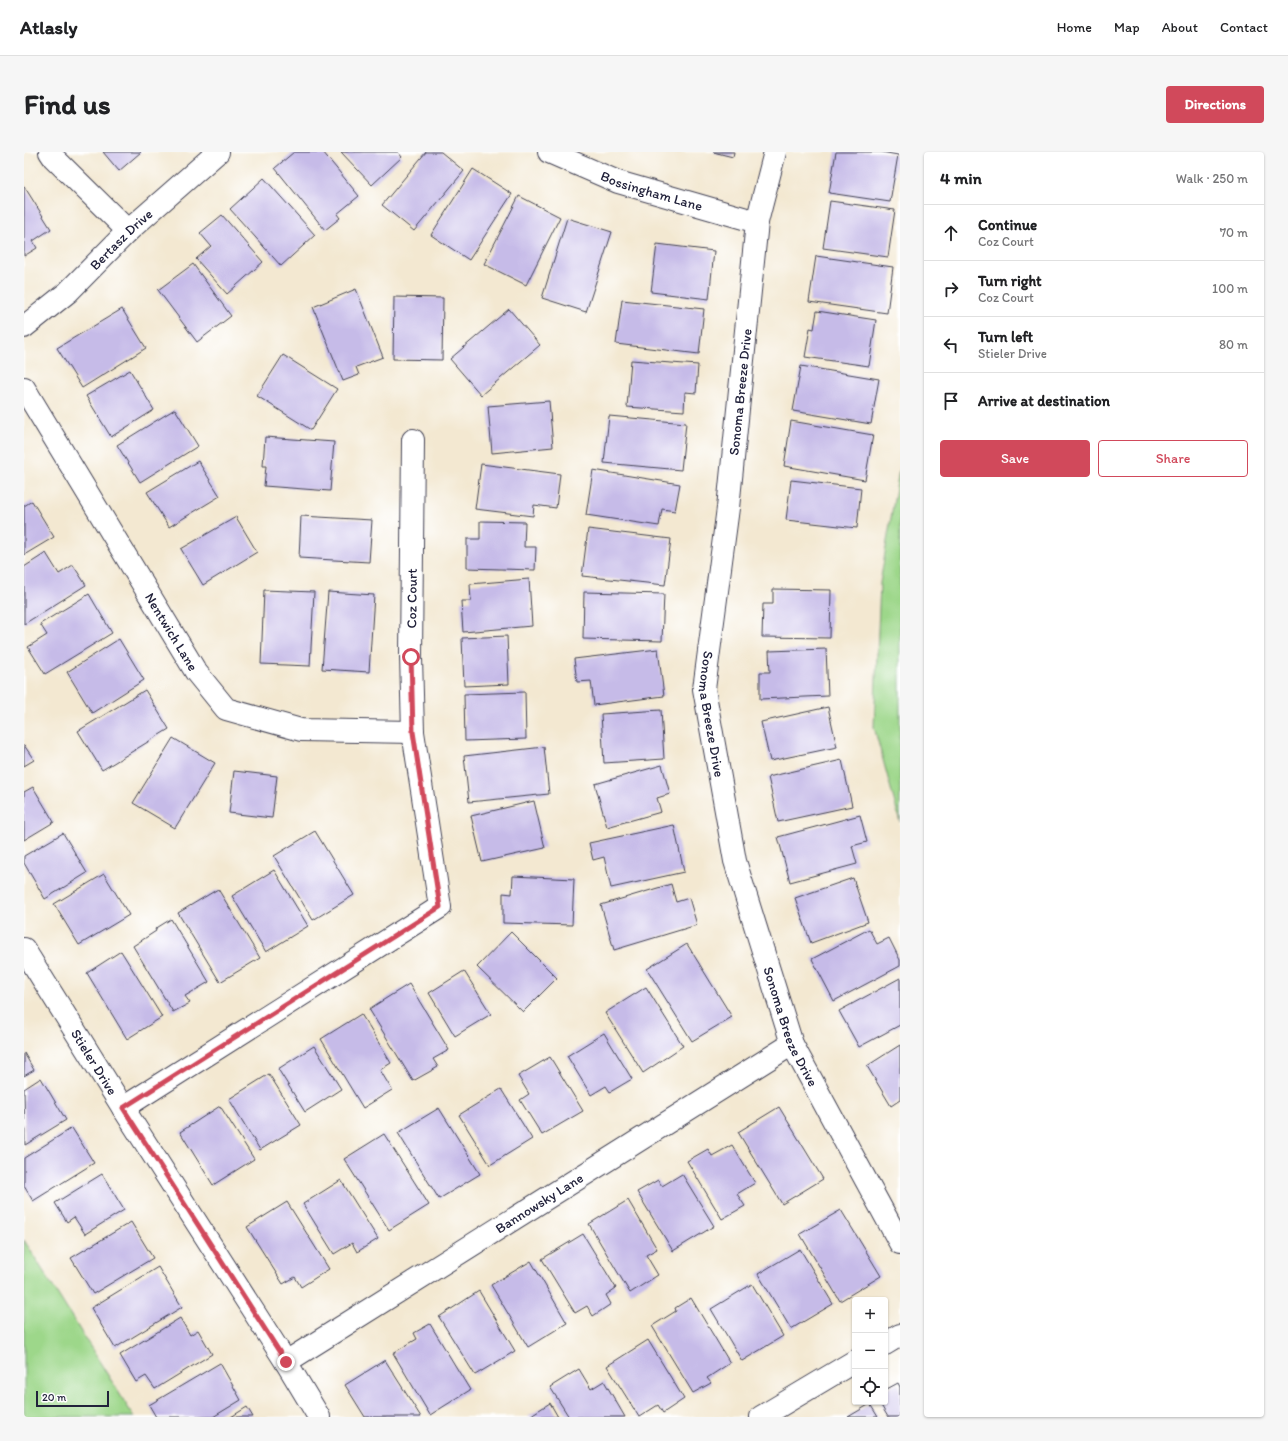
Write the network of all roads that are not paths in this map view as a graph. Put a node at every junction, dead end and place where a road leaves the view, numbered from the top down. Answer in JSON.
{"nodes":[{"id":1,"x":50,"y":152,"type":"edge"},
{"id":2,"x":218,"y":152,"type":"edge"},
{"id":3,"x":549,"y":152,"type":"edge"},
{"id":4,"x":775,"y":152,"type":"edge"},
{"id":5,"x":757,"y":222,"type":"junction"},
{"id":6,"x":128,"y":231,"type":"junction"},
{"id":7,"x":24,"y":327,"type":"edge"},
{"id":8,"x":24,"y":388,"type":"edge"},
{"id":9,"x":413,"y":440,"type":"dead end"},
{"id":10,"x":413,"y":732,"type":"junction"},
{"id":11,"x":24,"y":949,"type":"edge"},
{"id":12,"x":792,"y":1044,"type":"junction"},
{"id":13,"x":123,"y":1108,"type":"junction"},
{"id":14,"x":900,"y":1243,"type":"edge"},
{"id":15,"x":900,"y":1335,"type":"edge"},
{"id":16,"x":888,"y":1342,"type":"edge"},
{"id":17,"x":286,"y":1362,"type":"junction"},
{"id":18,"x":852,"y":1363,"type":"edge"},
{"id":19,"x":319,"y":1417,"type":"edge"},
{"id":20,"x":761,"y":1417,"type":"edge"}],
"edges":[{"from":1,"to":6,"type":"street"},
{"from":2,"to":6,"type":"street","name":"Bertasz Drive"},
{"from":3,"to":5,"type":"street","name":"Bossingham Lane"},
{"from":4,"to":5,"type":"street","name":"Sonoma Breeze Drive"},
{"from":5,"to":12,"type":"street","name":"Sonoma Breeze Drive"},
{"from":6,"to":7,"type":"street","name":"Bertasz Drive"},
{"from":8,"to":10,"type":"street","name":"Nentwich Lane"},
{"from":9,"to":10,"type":"street","name":"Coz Court"},
{"from":10,"to":13,"type":"street","name":"Coz Court"},
{"from":11,"to":13,"type":"street","name":"Stieler Drive"},
{"from":12,"to":14,"type":"street","name":"Sonoma Breeze Drive"},
{"from":12,"to":17,"type":"street","name":"Bannowsky Lane"},
{"from":13,"to":17,"type":"street","name":"Stieler Drive"},
{"from":15,"to":16,"type":"street"},
{"from":17,"to":19,"type":"street","name":"Stieler Drive"},
{"from":18,"to":20,"type":"street"}]}
